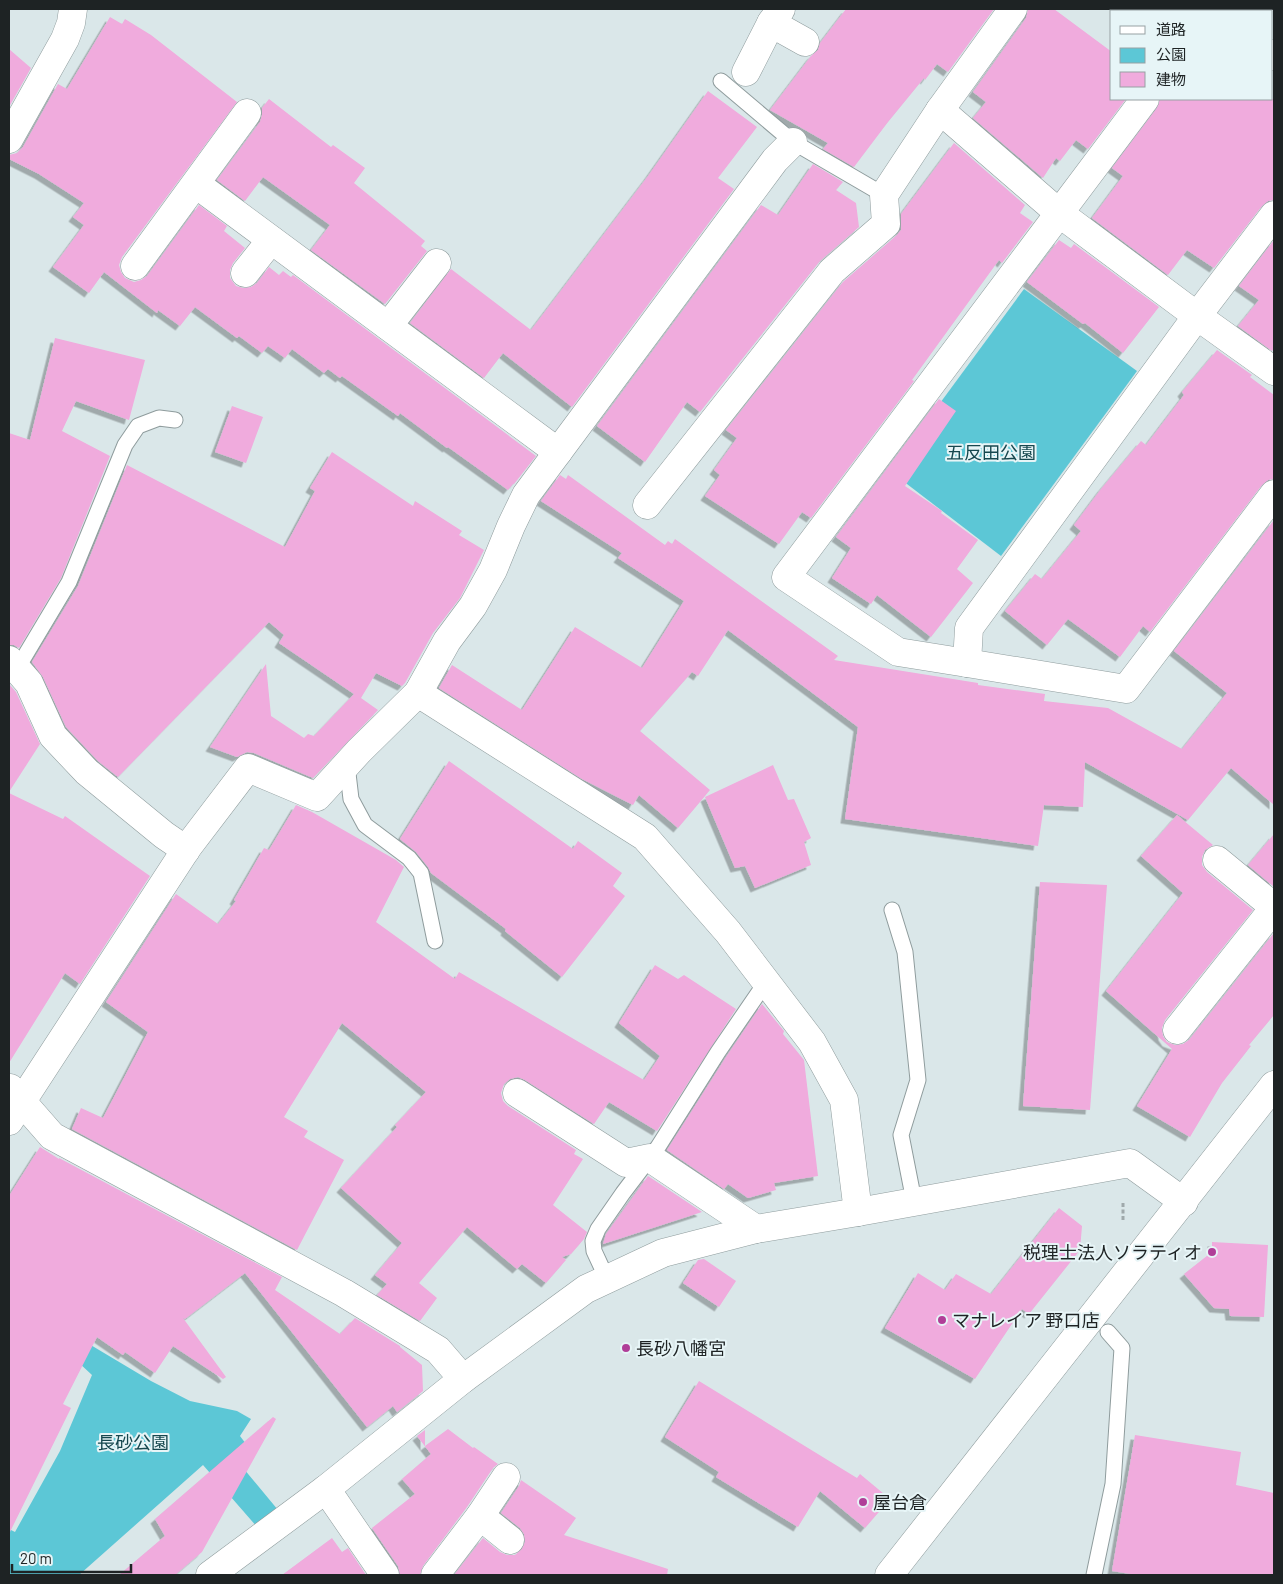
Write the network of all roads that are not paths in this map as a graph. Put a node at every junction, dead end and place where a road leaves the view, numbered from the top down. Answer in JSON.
{"nodes":[{"id":1,"x":73,"y":9,"type":"edge"},
{"id":2,"x":1013,"y":9,"type":"edge"},
{"id":3,"x":776,"y":16,"type":"edge"},
{"id":4,"x":805,"y":42,"type":"dead end"},
{"id":5,"x":734,"y":76,"type":"joint"},
{"id":6,"x":1144,"y":100,"type":"edge"},
{"id":7,"x":940,"y":110,"type":"junction"},
{"id":8,"x":247,"y":113,"type":"dead end"},
{"id":9,"x":9,"y":139,"type":"edge"},
{"id":10,"x":793,"y":142,"type":"junction"},
{"id":11,"x":196,"y":184,"type":"junction"},
{"id":12,"x":884,"y":195,"type":"junction"},
{"id":13,"x":1060,"y":213,"type":"junction"},
{"id":14,"x":1274,"y":215,"type":"edge"},
{"id":15,"x":271,"y":240,"type":"junction"},
{"id":16,"x":437,"y":263,"type":"dead end"},
{"id":17,"x":135,"y":266,"type":"dead end"},
{"id":18,"x":245,"y":273,"type":"dead end"},
{"id":19,"x":1197,"y":316,"type":"junction"},
{"id":20,"x":388,"y":326,"type":"junction"},
{"id":21,"x":1274,"y":371,"type":"edge"},
{"id":22,"x":175,"y":420,"type":"dead end"},
{"id":23,"x":558,"y":452,"type":"junction"},
{"id":24,"x":1274,"y":494,"type":"edge"},
{"id":25,"x":647,"y":505,"type":"dead end"},
{"id":26,"x":967,"y":662,"type":"junction"},
{"id":27,"x":13,"y":665,"type":"edge"},
{"id":28,"x":418,"y":693,"type":"junction"},
{"id":29,"x":346,"y":764,"type":"junction"},
{"id":30,"x":186,"y":850,"type":"junction"},
{"id":31,"x":1217,"y":860,"type":"dead end"},
{"id":32,"x":1274,"y":908,"type":"edge"},
{"id":33,"x":892,"y":910,"type":"dead end"},
{"id":34,"x":435,"y":941,"type":"dead end"},
{"id":35,"x":766,"y":982,"type":"junction"},
{"id":36,"x":1177,"y":1030,"type":"dead end"},
{"id":37,"x":517,"y":1093,"type":"dead end"},
{"id":38,"x":1272,"y":1093,"type":"edge"},
{"id":39,"x":13,"y":1103,"type":"edge"},
{"id":40,"x":650,"y":1158,"type":"junction"},
{"id":41,"x":914,"y":1202,"type":"junction"},
{"id":42,"x":1184,"y":1202,"type":"junction"},
{"id":43,"x":858,"y":1212,"type":"junction"},
{"id":44,"x":756,"y":1228,"type":"junction"},
{"id":45,"x":606,"y":1279,"type":"junction"},
{"id":46,"x":1108,"y":1332,"type":"dead end"},
{"id":47,"x":462,"y":1379,"type":"junction"},
{"id":48,"x":506,"y":1477,"type":"dead end"},
{"id":49,"x":326,"y":1489,"type":"junction"},
{"id":50,"x":480,"y":1516,"type":"junction"},
{"id":51,"x":510,"y":1540,"type":"dead end"},
{"id":52,"x":210,"y":1575,"type":"edge"},
{"id":53,"x":385,"y":1575,"type":"edge"},
{"id":54,"x":436,"y":1575,"type":"edge"},
{"id":55,"x":889,"y":1575,"type":"edge"},
{"id":56,"x":1094,"y":1575,"type":"edge"}],
"edges":[{"from":1,"to":9,"type":"street"},
{"from":2,"to":7,"type":"street"},
{"from":3,"to":4,"type":"street"},
{"from":3,"to":5,"type":"street"},
{"from":5,"to":10,"type":"lane"},
{"from":6,"to":13,"type":"street"},
{"from":7,"to":12,"type":"street"},
{"from":7,"to":13,"type":"street"},
{"from":8,"to":11,"type":"street"},
{"from":10,"to":12,"type":"lane"},
{"from":10,"to":23,"type":"street"},
{"from":11,"to":15,"type":"street"},
{"from":11,"to":17,"type":"street"},
{"from":12,"to":25,"type":"street"},
{"from":13,"to":19,"type":"street"},
{"from":13,"to":26,"type":"street"},
{"from":14,"to":19,"type":"street"},
{"from":15,"to":18,"type":"street"},
{"from":15,"to":20,"type":"street"},
{"from":16,"to":20,"type":"street"},
{"from":19,"to":21,"type":"street"},
{"from":19,"to":26,"type":"street"},
{"from":20,"to":23,"type":"street"},
{"from":22,"to":27,"type":"lane"},
{"from":23,"to":28,"type":"street"},
{"from":24,"to":26,"type":"street"},
{"from":27,"to":30,"type":"street"},
{"from":28,"to":29,"type":"street"},
{"from":28,"to":35,"type":"street"},
{"from":29,"to":30,"type":"street"},
{"from":29,"to":34,"type":"lane"},
{"from":30,"to":39,"type":"street"},
{"from":31,"to":32,"type":"street"},
{"from":32,"to":36,"type":"street"},
{"from":33,"to":41,"type":"lane"},
{"from":35,"to":40,"type":"lane"},
{"from":35,"to":43,"type":"street"},
{"from":37,"to":40,"type":"street"},
{"from":38,"to":42,"type":"street"},
{"from":39,"to":47,"type":"street"},
{"from":40,"to":44,"type":"street"},
{"from":40,"to":45,"type":"lane"},
{"from":41,"to":42,"type":"street"},
{"from":41,"to":43,"type":"street"},
{"from":42,"to":55,"type":"street"},
{"from":43,"to":44,"type":"street"},
{"from":44,"to":45,"type":"street"},
{"from":45,"to":47,"type":"street"},
{"from":46,"to":56,"type":"lane"},
{"from":47,"to":49,"type":"street"},
{"from":48,"to":50,"type":"street"},
{"from":49,"to":52,"type":"street"},
{"from":49,"to":53,"type":"street"},
{"from":50,"to":51,"type":"street"},
{"from":50,"to":54,"type":"street"}]}
